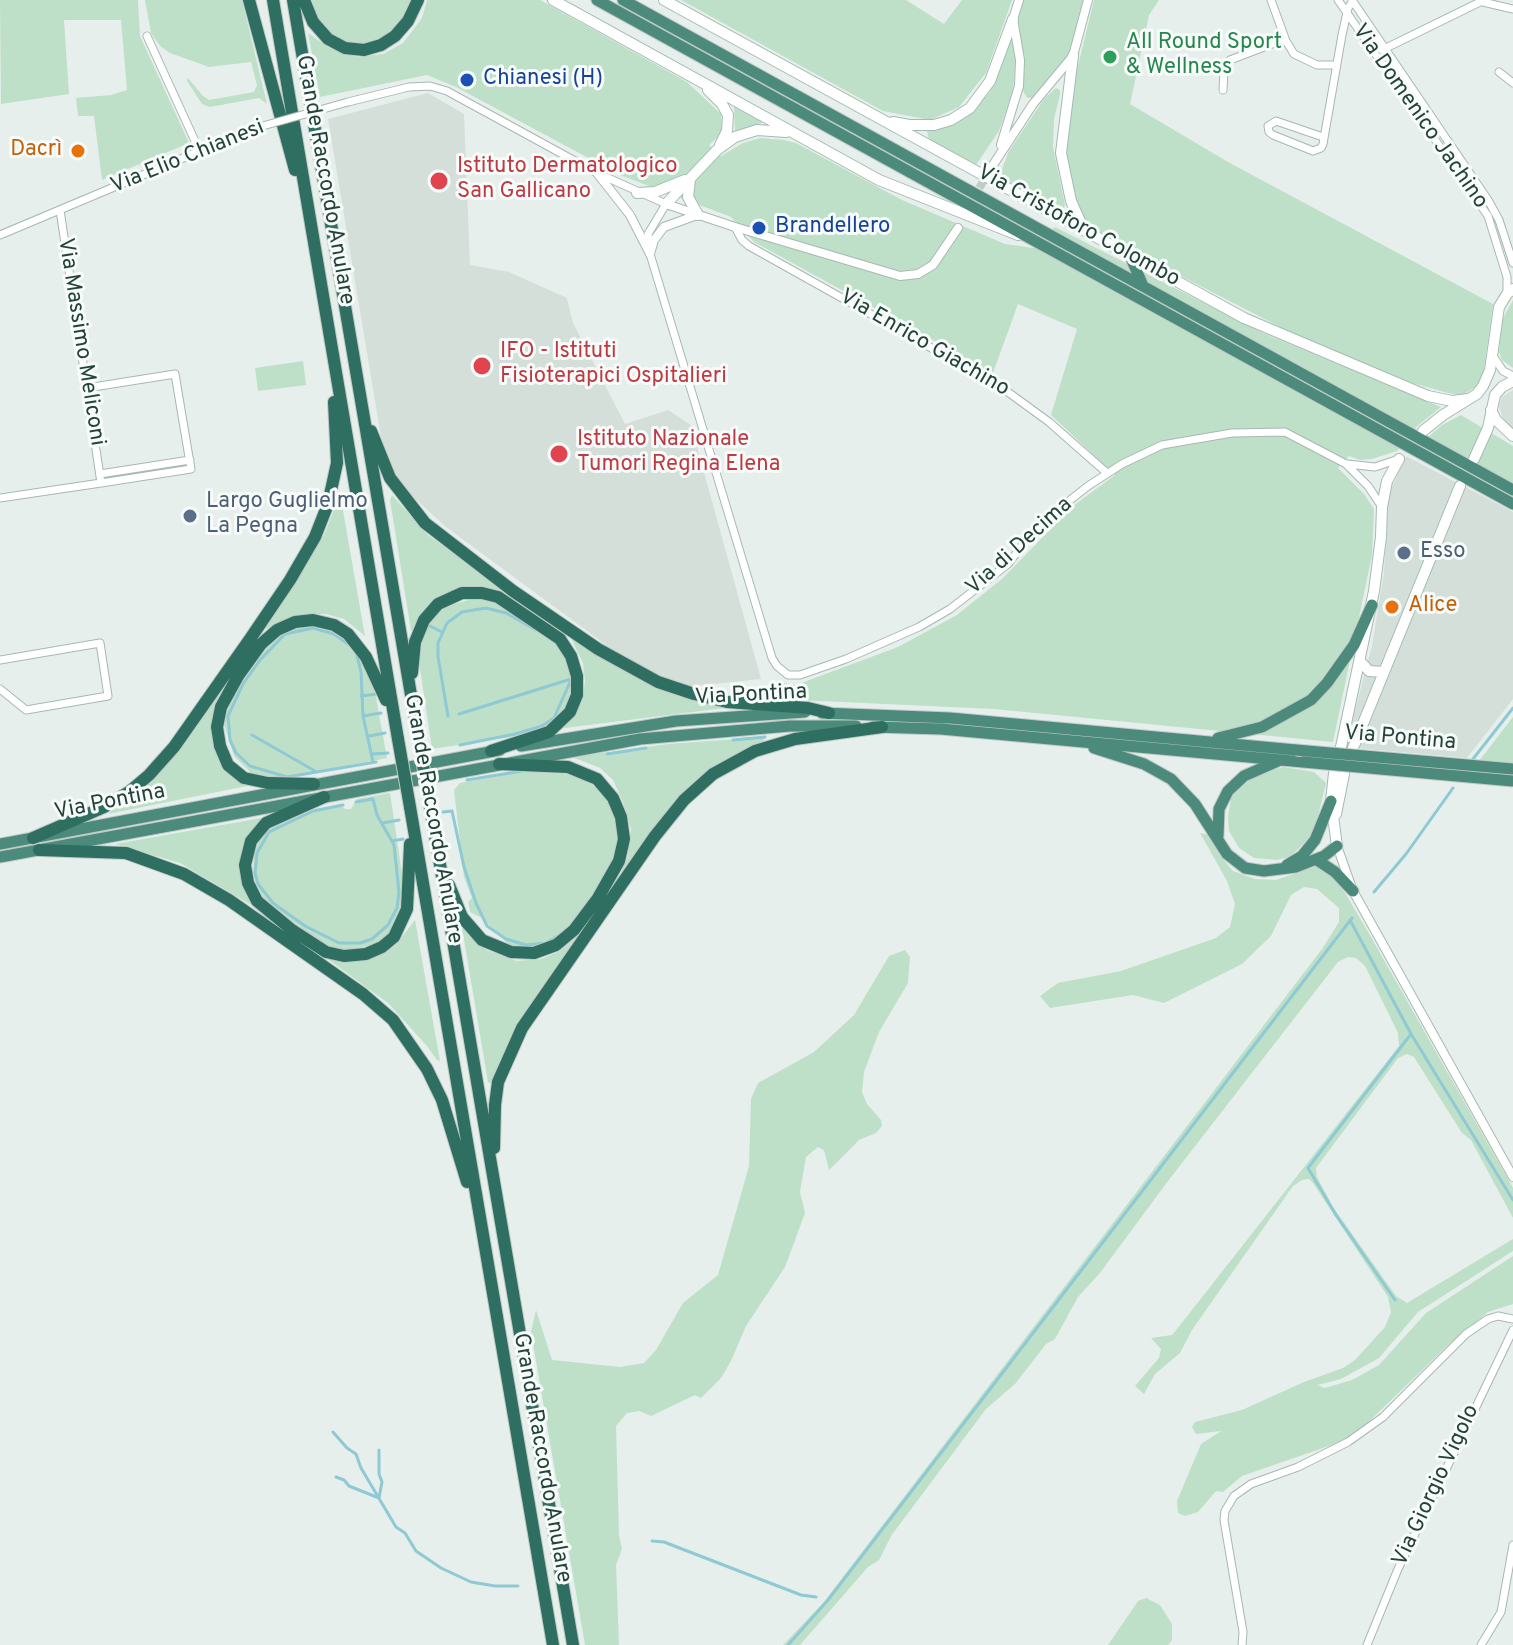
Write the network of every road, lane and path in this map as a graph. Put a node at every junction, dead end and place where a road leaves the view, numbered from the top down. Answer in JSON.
{"nodes":[{"id":1,"x":249,"y":0,"type":"edge"},
{"id":2,"x":273,"y":0,"type":"edge"},
{"id":3,"x":293,"y":0,"type":"edge"},
{"id":4,"x":304,"y":0,"type":"edge"},
{"id":5,"x":418,"y":0,"type":"edge"},
{"id":6,"x":553,"y":0,"type":"edge"},
{"id":7,"x":597,"y":0,"type":"edge"},
{"id":8,"x":623,"y":0,"type":"edge"},
{"id":9,"x":664,"y":0,"type":"edge"},
{"id":10,"x":1019,"y":0,"type":"edge"},
{"id":11,"x":1088,"y":0,"type":"edge"},
{"id":12,"x":1271,"y":0,"type":"edge"},
{"id":13,"x":1338,"y":0,"type":"edge"},
{"id":14,"x":1352,"y":1,"type":"edge"},
{"id":15,"x":1483,"y":1,"type":"edge"},
{"id":16,"x":674,"y":4,"type":"edge"},
{"id":17,"x":1513,"y":9,"type":"edge"},
{"id":18,"x":1347,"y":13,"type":"junction"},
{"id":19,"x":1013,"y":19,"type":"junction"},
{"id":20,"x":147,"y":36,"type":"dead end"},
{"id":21,"x":1285,"y":39,"type":"junction"},
{"id":22,"x":1385,"y":48,"type":"junction"},
{"id":23,"x":1376,"y":53,"type":"junction"},
{"id":24,"x":1073,"y":56,"type":"junction"},
{"id":25,"x":1336,"y":65,"type":"junction"},
{"id":26,"x":1499,"y":72,"type":"dead end"},
{"id":27,"x":687,"y":73,"type":"junction"},
{"id":28,"x":1513,"y":83,"type":"edge"},
{"id":29,"x":1223,"y":90,"type":"dead end"},
{"id":30,"x":1017,"y":93,"type":"junction"},
{"id":31,"x":1033,"y":104,"type":"junction"},
{"id":32,"x":880,"y":119,"type":"junction"},
{"id":33,"x":796,"y":135,"type":"junction"},
{"id":34,"x":1323,"y":137,"type":"junction"},
{"id":35,"x":717,"y":150,"type":"junction"},
{"id":36,"x":200,"y":152,"type":"junction"},
{"id":37,"x":997,"y":157,"type":"junction"},
{"id":38,"x":991,"y":168,"type":"tunnel mouth"},
{"id":39,"x":597,"y":173,"type":"junction"},
{"id":40,"x":690,"y":178,"type":"junction"},
{"id":41,"x":637,"y":193,"type":"junction"},
{"id":42,"x":666,"y":204,"type":"junction"},
{"id":43,"x":60,"y":210,"type":"junction"},
{"id":44,"x":309,"y":211,"type":"junction"},
{"id":45,"x":698,"y":215,"type":"junction"},
{"id":46,"x":735,"y":227,"type":"junction"},
{"id":47,"x":958,"y":228,"type":"dead end"},
{"id":48,"x":1085,"y":232,"type":"junction"},
{"id":49,"x":0,"y":235,"type":"edge"},
{"id":50,"x":1035,"y":241,"type":"junction"},
{"id":51,"x":650,"y":254,"type":"junction"},
{"id":52,"x":1131,"y":258,"type":"junction"},
{"id":53,"x":1513,"y":263,"type":"edge"},
{"id":54,"x":1144,"y":287,"type":"junction"},
{"id":55,"x":1510,"y":291,"type":"edge"},
{"id":56,"x":331,"y":343,"type":"junction"},
{"id":57,"x":1492,"y":354,"type":"junction"},
{"id":58,"x":1513,"y":379,"type":"edge"},
{"id":59,"x":87,"y":388,"type":"junction"},
{"id":60,"x":1468,"y":399,"type":"junction"},
{"id":61,"x":362,"y":408,"type":"junction"},
{"id":62,"x":1491,"y":408,"type":"junction"},
{"id":63,"x":1423,"y":431,"type":"dead end"},
{"id":64,"x":1513,"y":436,"type":"edge"},
{"id":65,"x":1399,"y":459,"type":"joint"},
{"id":66,"x":1474,"y":459,"type":"dead end"},
{"id":67,"x":1346,"y":464,"type":"junction"},
{"id":68,"x":1107,"y":473,"type":"junction"},
{"id":69,"x":100,"y":478,"type":"junction"},
{"id":70,"x":1460,"y":486,"type":"dead end"},
{"id":71,"x":1513,"y":490,"type":"edge"},
{"id":72,"x":0,"y":498,"type":"edge"},
{"id":73,"x":1513,"y":504,"type":"edge"},
{"id":74,"x":1382,"y":507,"type":"junction"},
{"id":75,"x":1372,"y":605,"type":"junction"},
{"id":76,"x":0,"y":660,"type":"edge"},
{"id":77,"x":1360,"y":661,"type":"junction"},
{"id":78,"x":1384,"y":672,"type":"junction"},
{"id":79,"x":1356,"y":678,"type":"junction"},
{"id":80,"x":1379,"y":684,"type":"junction"},
{"id":81,"x":0,"y":689,"type":"edge"},
{"id":82,"x":414,"y":713,"type":"junction"},
{"id":83,"x":829,"y":713,"type":"junction"},
{"id":84,"x":882,"y":727,"type":"junction"},
{"id":85,"x":397,"y":733,"type":"junction"},
{"id":86,"x":1194,"y":741,"type":"junction"},
{"id":87,"x":1079,"y":742,"type":"junction"},
{"id":88,"x":1341,"y":747,"type":"dead end"},
{"id":89,"x":1353,"y":748,"type":"dead end"},
{"id":90,"x":491,"y":751,"type":"junction"},
{"id":91,"x":1282,"y":760,"type":"junction"},
{"id":92,"x":499,"y":764,"type":"junction"},
{"id":93,"x":1513,"y":769,"type":"edge"},
{"id":94,"x":1513,"y":781,"type":"edge"},
{"id":95,"x":314,"y":784,"type":"junction"},
{"id":96,"x":324,"y":797,"type":"junction"},
{"id":97,"x":1331,"y":801,"type":"junction"},
{"id":98,"x":411,"y":812,"type":"junction"},
{"id":99,"x":1218,"y":841,"type":"junction"},
{"id":100,"x":1336,"y":841,"type":"junction"},
{"id":101,"x":0,"y":844,"type":"edge"},
{"id":102,"x":36,"y":844,"type":"junction"},
{"id":103,"x":438,"y":853,"type":"junction"},
{"id":104,"x":0,"y":857,"type":"edge"},
{"id":105,"x":1317,"y":860,"type":"junction"},
{"id":106,"x":1280,"y":870,"type":"junction"},
{"id":107,"x":1353,"y":891,"type":"junction"},
{"id":108,"x":1513,"y":1177,"type":"edge"},
{"id":109,"x":502,"y":1231,"type":"junction"},
{"id":110,"x":483,"y":1237,"type":"junction"},
{"id":111,"x":1513,"y":1319,"type":"edge"},
{"id":112,"x":1513,"y":1330,"type":"edge"},
{"id":113,"x":1513,"y":1545,"type":"edge"},
{"id":114,"x":553,"y":1645,"type":"edge"},
{"id":115,"x":573,"y":1645,"type":"edge"},
{"id":116,"x":1242,"y":1645,"type":"edge"},
{"id":117,"x":1367,"y":1645,"type":"edge"},
{"id":118,"x":1481,"y":1645,"type":"edge"}],
"edges":[{"from":1,"to":44,"type":"highway"},
{"from":2,"to":44,"type":"highway","name":"Grande Raccordo Anulare"},
{"from":3,"to":61,"type":"highway","name":"Grande Raccordo Anulare"},
{"from":4,"to":5,"type":"highway"},
{"from":6,"to":27,"type":"main road","name":"Via Cristoforo Colombo"},
{"from":7,"to":50,"type":"highway","name":"Via Cristoforo Colombo"},
{"from":8,"to":54,"type":"highway","name":"Via Cristoforo Colombo"},
{"from":9,"to":16,"type":"main road","name":"Via Cristoforo Colombo"},
{"from":10,"to":19,"type":"street"},
{"from":11,"to":24,"type":"street"},
{"from":12,"to":21,"type":"street","name":"Via Domenico Jachino"},
{"from":13,"to":18,"type":"street","name":"Via Domenico Jachino"},
{"from":14,"to":18,"type":"street"},
{"from":14,"to":22,"type":"street","name":"Via Domenico Jachino"},
{"from":15,"to":17,"type":"street"},
{"from":15,"to":22,"type":"street"},
{"from":16,"to":32,"type":"main road","name":"Via Cristoforo Colombo"},
{"from":18,"to":23,"type":"street","name":"Via Domenico Jachino"},
{"from":18,"to":25,"type":"street","name":"Via Domenico Jachino"},
{"from":19,"to":30,"type":"street"},
{"from":19,"to":32,"type":"main road"},
{"from":20,"to":36,"type":"street"},
{"from":21,"to":25,"type":"street","name":"Via Domenico Jachino"},
{"from":21,"to":29,"type":"street"},
{"from":22,"to":23,"type":"street"},
{"from":22,"to":53,"type":"street","name":"Via Domenico Jachino"},
{"from":23,"to":55,"type":"street","name":"Via Domenico Jachino"},
{"from":24,"to":31,"type":"street"},
{"from":24,"to":48,"type":"main road"},
{"from":25,"to":34,"type":"street","name":"Via Domenico Jachino"},
{"from":26,"to":28,"type":"street"},
{"from":27,"to":33,"type":"main road","name":"Via Cristoforo Colombo"},
{"from":27,"to":35,"type":"main road"},
{"from":30,"to":31,"type":"street"},
{"from":30,"to":37,"type":"street"},
{"from":31,"to":37,"type":"street"},
{"from":32,"to":48,"type":"main road","name":"Via Cristoforo Colombo"},
{"from":33,"to":35,"type":"main road"},
{"from":33,"to":50,"type":"main road","name":"Via Cristoforo Colombo"},
{"from":34,"to":34,"type":"street"},
{"from":35,"to":40,"type":"main road"},
{"from":36,"to":39,"type":"street","name":"Via Elio Chianesi","bridge":true},
{"from":36,"to":43,"type":"street","name":"Via Elio Chianesi"},
{"from":37,"to":38,"type":"street"},
{"from":39,"to":41,"type":"street","name":"Via Elio Chianesi"},
{"from":39,"to":51,"type":"street"},
{"from":40,"to":41,"type":"main road"},
{"from":40,"to":42,"type":"main road"},
{"from":40,"to":45,"type":"main road"},
{"from":41,"to":42,"type":"street","name":"Via Elio Chianesi"},
{"from":42,"to":45,"type":"street"},
{"from":42,"to":51,"type":"street"},
{"from":43,"to":49,"type":"street","name":"Via Elio Chianesi"},
{"from":43,"to":59,"type":"street","name":"Via Massimo Meliconi"},
{"from":44,"to":56,"type":"highway","name":"Grande Raccordo Anulare"},
{"from":45,"to":46,"type":"street"},
{"from":45,"to":51,"type":"street"},
{"from":46,"to":47,"type":"street"},
{"from":46,"to":68,"type":"street","name":"Via Enrico Giachino"},
{"from":48,"to":52,"type":"main road","name":"Via Cristoforo Colombo"},
{"from":50,"to":73,"type":"highway","name":"Via Cristoforo Colombo"},
{"from":51,"to":68,"type":"street","name":"Via di Decima"},
{"from":52,"to":54,"type":"highway"},
{"from":52,"to":60,"type":"main road","name":"Via Cristoforo Colombo"},
{"from":54,"to":71,"type":"highway","name":"Via Cristoforo Colombo"},
{"from":55,"to":57,"type":"main road","name":"Via Domenico Jachino"},
{"from":56,"to":85,"type":"highway","name":"Grande Raccordo Anulare"},
{"from":56,"to":102,"type":"highway"},
{"from":57,"to":58,"type":"street"},
{"from":57,"to":60,"type":"main road","name":"Via Domenico Jachino"},
{"from":58,"to":62,"type":"main road"},
{"from":59,"to":69,"type":"street","name":"Via Massimo Meliconi"},
{"from":59,"to":69,"type":"street"},
{"from":60,"to":63,"type":"main road"},
{"from":61,"to":82,"type":"highway","name":"Grande Raccordo Anulare"},
{"from":61,"to":83,"type":"highway"},
{"from":62,"to":64,"type":"main road"},
{"from":62,"to":66,"type":"main road"},
{"from":65,"to":67,"type":"street","name":"Via di Decima"},
{"from":65,"to":74,"type":"main road"},
{"from":67,"to":68,"type":"street","name":"Via di Decima"},
{"from":67,"to":74,"type":"street","name":"Via di Decima"},
{"from":69,"to":72,"type":"street"},
{"from":70,"to":78,"type":"main road"},
{"from":74,"to":75,"type":"main road"},
{"from":75,"to":77,"type":"main road"},
{"from":75,"to":86,"type":"highway"},
{"from":76,"to":81,"type":"street"},
{"from":77,"to":78,"type":"main road"},
{"from":77,"to":79,"type":"main road"},
{"from":78,"to":80,"type":"main road"},
{"from":79,"to":80,"type":"main road"},
{"from":79,"to":88,"type":"main road"},
{"from":80,"to":89,"type":"main road"},
{"from":82,"to":90,"type":"highway"},
{"from":82,"to":103,"type":"highway","name":"Grande Raccordo Anulare","bridge":true},
{"from":83,"to":86,"type":"highway","name":"Via Pontina"},
{"from":83,"to":90,"type":"highway","name":"Via Pontina"},
{"from":84,"to":87,"type":"highway","name":"Via Pontina"},
{"from":84,"to":92,"type":"highway","name":"Via Pontina"},
{"from":84,"to":109,"type":"highway"},
{"from":85,"to":95,"type":"highway"},
{"from":85,"to":98,"type":"highway","name":"Grande Raccordo Anulare","bridge":true},
{"from":86,"to":93,"type":"highway","name":"Via Pontina","bridge":true},
{"from":87,"to":91,"type":"highway","name":"Via Pontina"},
{"from":87,"to":99,"type":"highway"},
{"from":90,"to":95,"type":"highway","name":"Via Pontina"},
{"from":91,"to":94,"type":"highway","name":"Via Pontina","bridge":true},
{"from":91,"to":99,"type":"highway"},
{"from":92,"to":96,"type":"highway","name":"Via Pontina"},
{"from":92,"to":103,"type":"highway"},
{"from":95,"to":102,"type":"highway","name":"Via Pontina"},
{"from":96,"to":98,"type":"highway"},
{"from":96,"to":102,"type":"highway","name":"Via Pontina"},
{"from":97,"to":100,"type":"main road"},
{"from":97,"to":100,"type":"main road"},
{"from":97,"to":106,"type":"highway"},
{"from":98,"to":110,"type":"highway","name":"Grande Raccordo Anulare"},
{"from":99,"to":106,"type":"highway"},
{"from":100,"to":105,"type":"highway"},
{"from":100,"to":107,"type":"street"},
{"from":101,"to":102,"type":"highway","name":"Via Pontina"},
{"from":102,"to":104,"type":"highway","name":"Via Pontina"},
{"from":102,"to":110,"type":"highway"},
{"from":103,"to":109,"type":"highway","name":"Grande Raccordo Anulare"},
{"from":105,"to":106,"type":"highway"},
{"from":105,"to":107,"type":"highway"},
{"from":107,"to":108,"type":"street"},
{"from":109,"to":115,"type":"highway","name":"Grande Raccordo Anulare"},
{"from":110,"to":114,"type":"highway","name":"Grande Raccordo Anulare"},
{"from":111,"to":116,"type":"street"},
{"from":112,"to":117,"type":"street","name":"Via Giorgio Vigolo"},
{"from":113,"to":118,"type":"street"}]}
